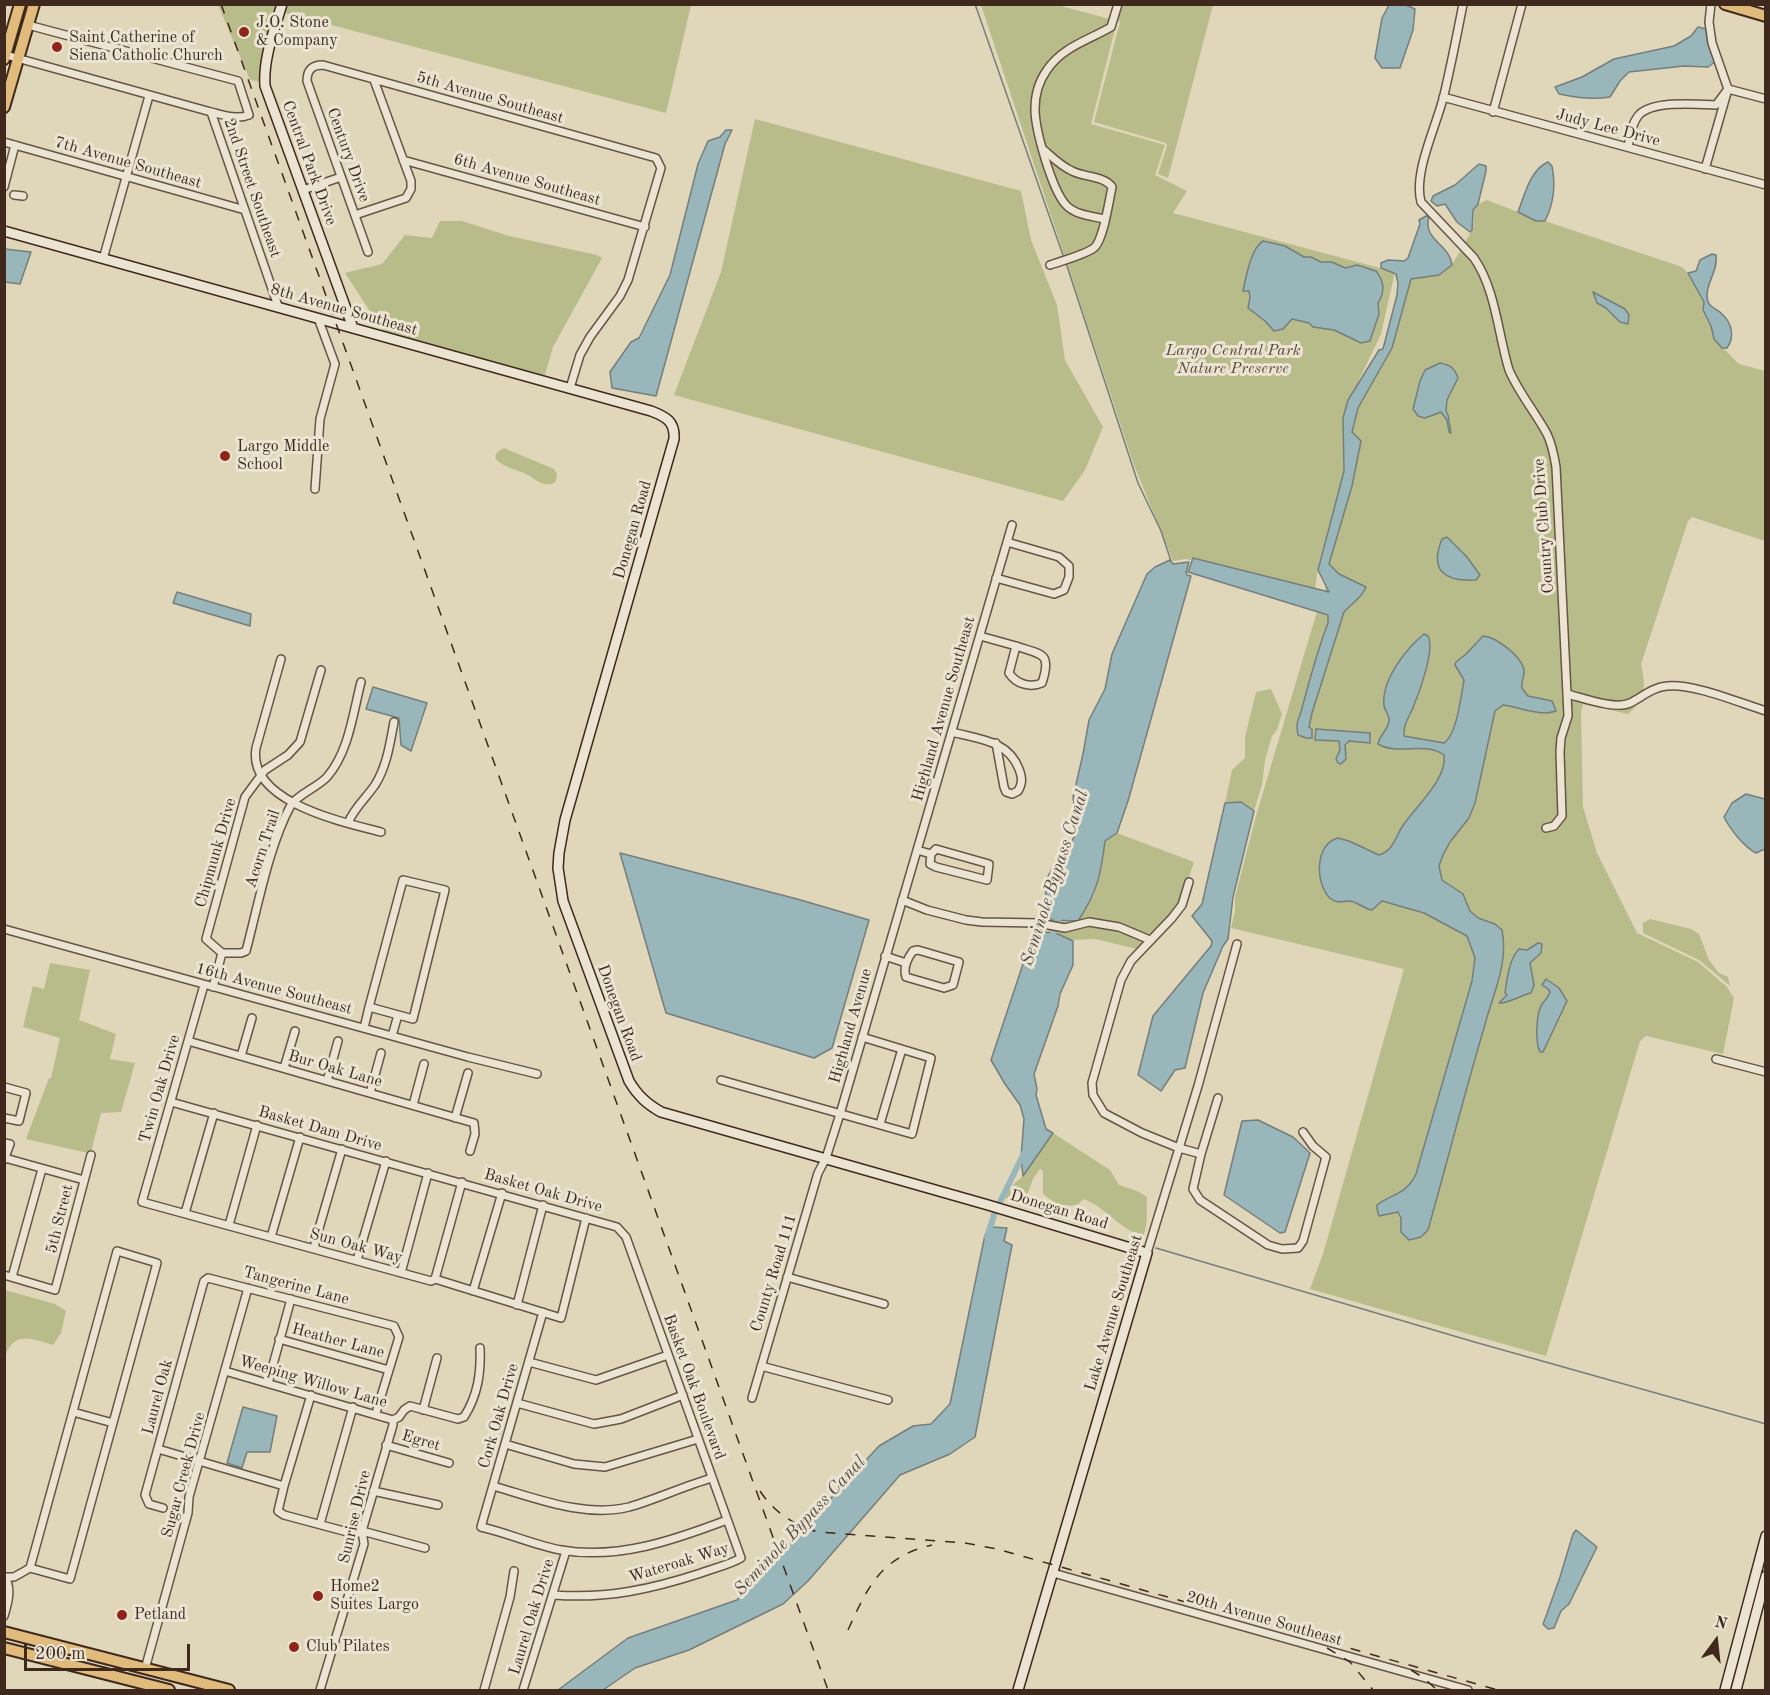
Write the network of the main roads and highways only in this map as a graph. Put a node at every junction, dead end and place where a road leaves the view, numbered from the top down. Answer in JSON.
{"nodes":[{"id":1,"x":21,"y":4,"type":"edge"},
{"id":2,"x":34,"y":4,"type":"edge"},
{"id":3,"x":1725,"y":4,"type":"edge"},
{"id":4,"x":1764,"y":14,"type":"edge"},
{"id":5,"x":5,"y":57,"type":"edge"},
{"id":6,"x":4,"y":107,"type":"edge"},
{"id":7,"x":4,"y":1632,"type":"edge"},
{"id":8,"x":4,"y":1648,"type":"edge"},
{"id":9,"x":170,"y":1690,"type":"edge"},
{"id":10,"x":229,"y":1690,"type":"edge"}],
"edges":[{"from":1,"to":5,"type":"main road"},
{"from":2,"to":6,"type":"main road"},
{"from":3,"to":4,"type":"main road"},
{"from":7,"to":10,"type":"main road"},
{"from":8,"to":9,"type":"main road"}]}
